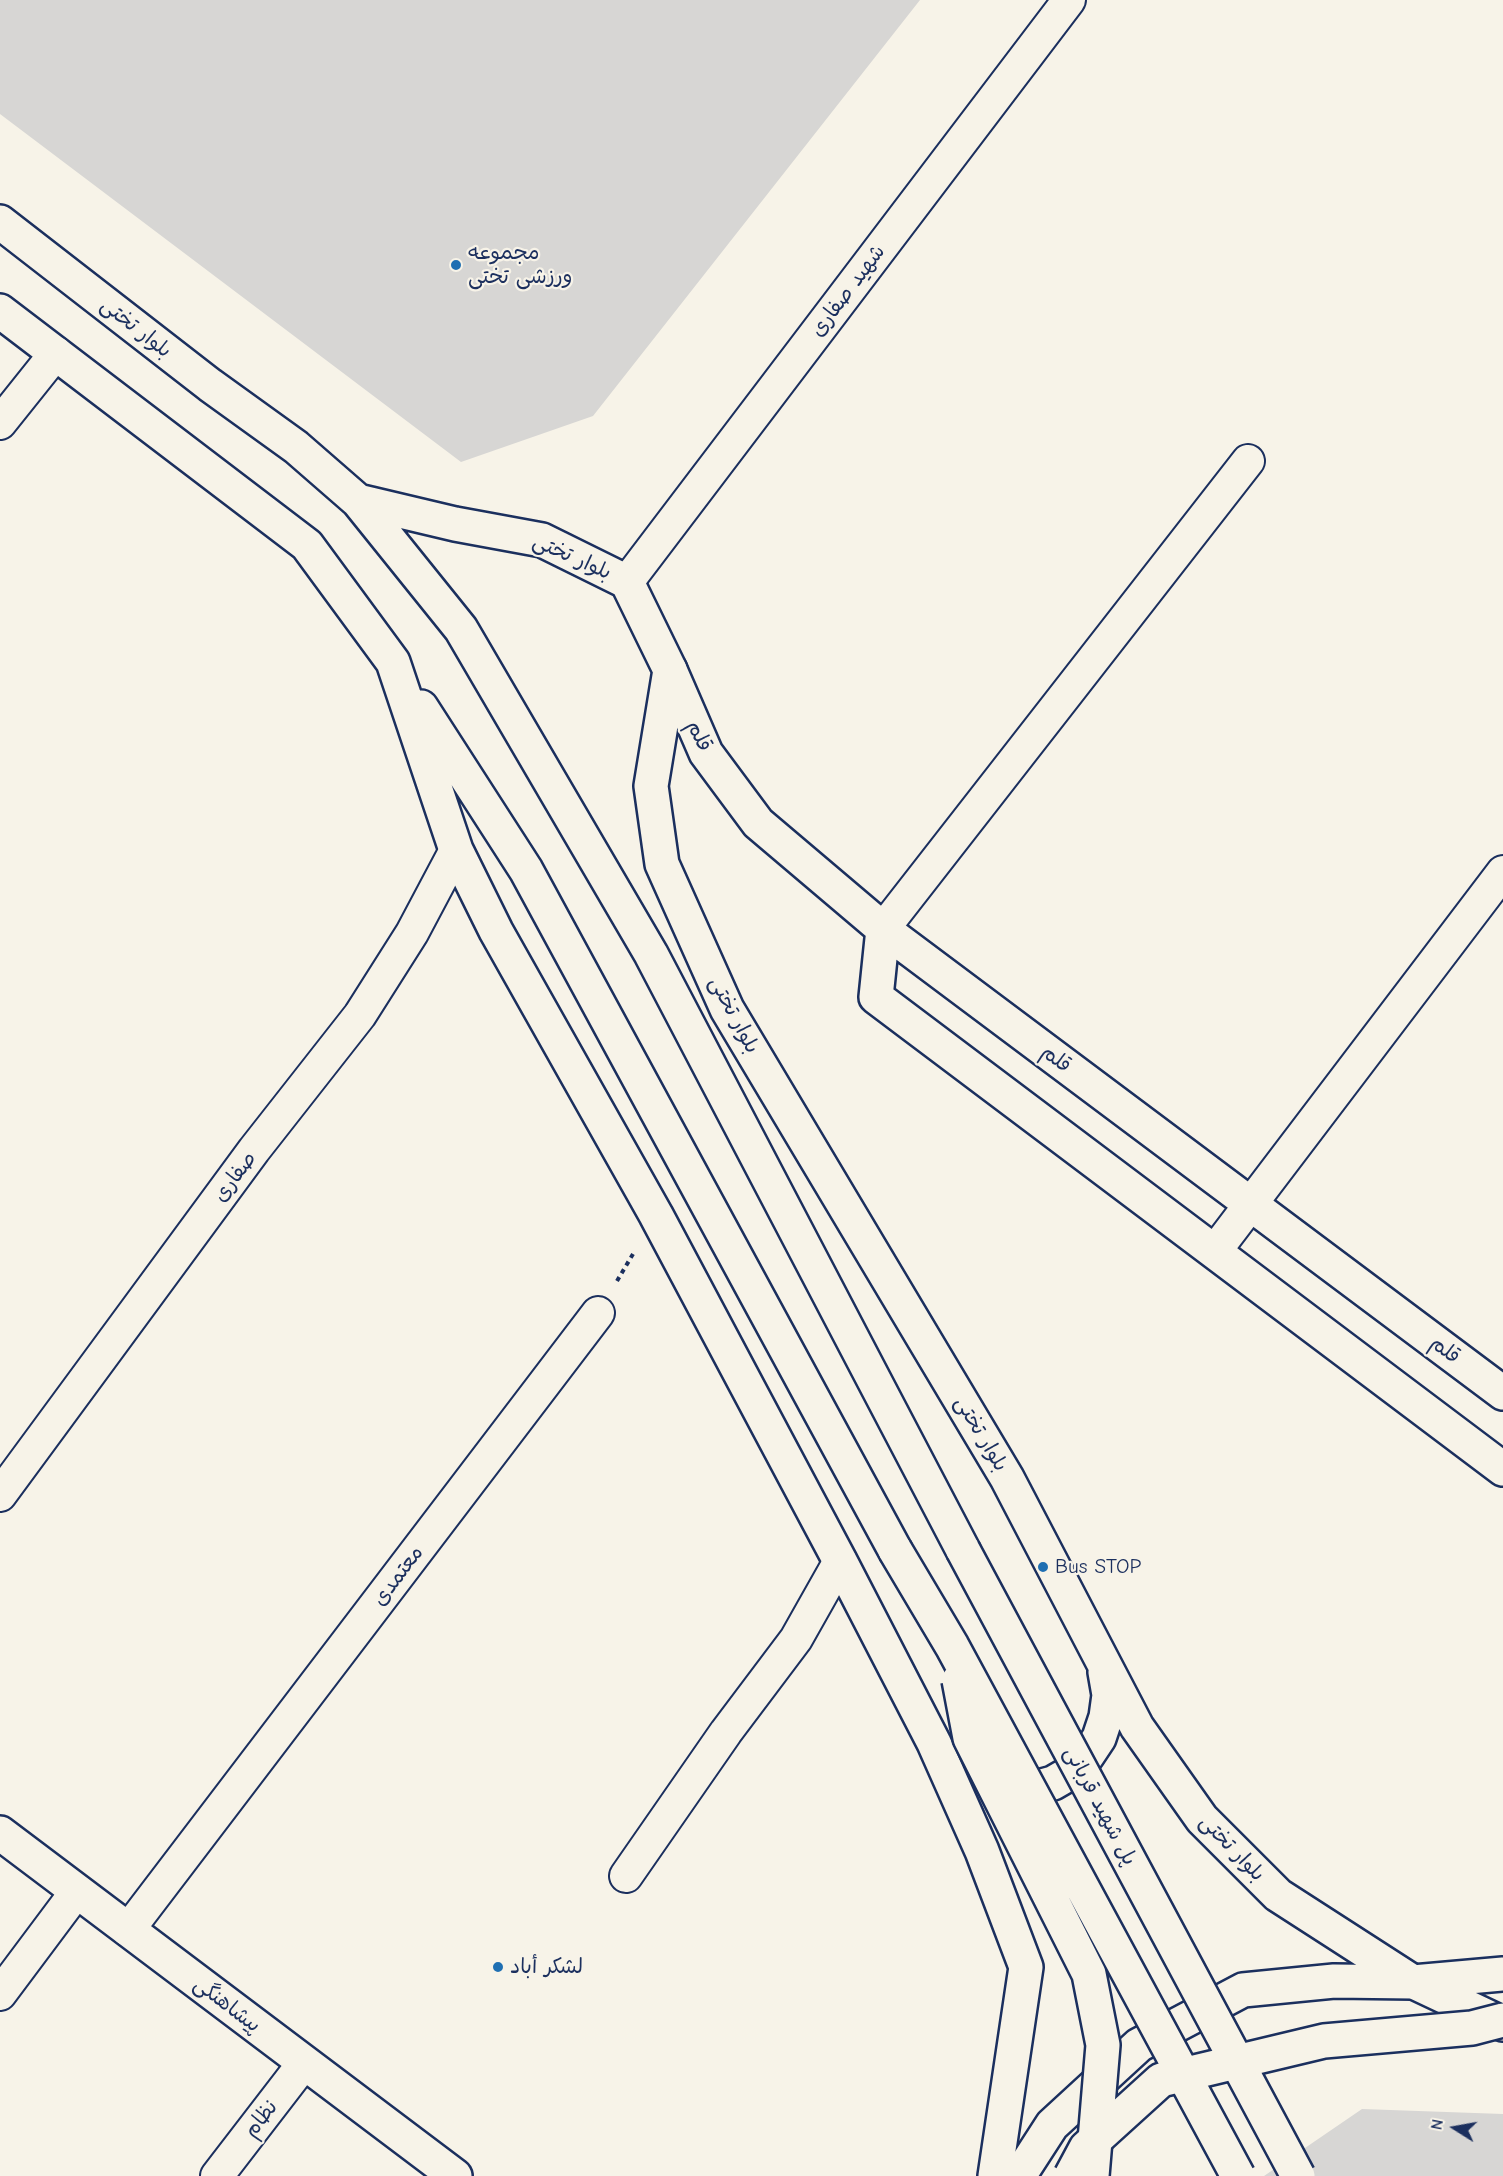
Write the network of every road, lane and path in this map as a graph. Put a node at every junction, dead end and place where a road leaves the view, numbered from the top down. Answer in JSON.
{"nodes":[{"id":1,"x":1069,"y":0,"type":"edge"},
{"id":2,"x":0,"y":222,"type":"edge"},
{"id":3,"x":0,"y":311,"type":"edge"},
{"id":4,"x":56,"y":353,"type":"junction"},
{"id":5,"x":0,"y":423,"type":"edge"},
{"id":6,"x":1248,"y":461,"type":"dead end"},
{"id":7,"x":358,"y":501,"type":"junction"},
{"id":8,"x":627,"y":582,"type":"junction"},
{"id":9,"x":393,"y":662,"type":"junction"},
{"id":10,"x":670,"y":670,"type":"junction"},
{"id":11,"x":456,"y":850,"type":"junction"},
{"id":12,"x":1503,"y":872,"type":"edge"},
{"id":13,"x":883,"y":929,"type":"junction"},
{"id":14,"x":1250,"y":1203,"type":"junction"},
{"id":15,"x":656,"y":1215,"type":"junction"},
{"id":16,"x":1215,"y":1251,"type":"junction"},
{"id":17,"x":598,"y":1313,"type":"joint"},
{"id":18,"x":1503,"y":1393,"type":"edge"},
{"id":19,"x":1503,"y":1468,"type":"edge"},
{"id":20,"x":0,"y":1495,"type":"edge"},
{"id":21,"x":840,"y":1561,"type":"junction"},
{"id":22,"x":952,"y":1646,"type":"junction"},
{"id":23,"x":1098,"y":1651,"type":"junction"},
{"id":24,"x":934,"y":1743,"type":"junction"},
{"id":25,"x":0,"y":1833,"type":"edge"},
{"id":26,"x":626,"y":1876,"type":"dead end"},
{"id":27,"x":77,"y":1891,"type":"junction"},
{"id":28,"x":128,"y":1929,"type":"junction"},
{"id":29,"x":1503,"y":1974,"type":"edge"},
{"id":30,"x":1413,"y":1982,"type":"junction"},
{"id":31,"x":0,"y":1994,"type":"edge"},
{"id":32,"x":1503,"y":2020,"type":"edge"},
{"id":33,"x":1503,"y":2024,"type":"edge"},
{"id":34,"x":304,"y":2063,"type":"junction"},
{"id":35,"x":217,"y":2176,"type":"edge"},
{"id":36,"x":455,"y":2176,"type":"edge"},
{"id":37,"x":995,"y":2176,"type":"edge"},
{"id":38,"x":1019,"y":2176,"type":"edge"},
{"id":39,"x":1071,"y":2176,"type":"edge"},
{"id":40,"x":1092,"y":2176,"type":"edge"},
{"id":41,"x":1238,"y":2176,"type":"edge"},
{"id":42,"x":1298,"y":2176,"type":"edge"}],
"edges":[{"from":1,"to":8,"type":"street","name":"شهید صفاری"},
{"from":2,"to":7,"type":"main road","name":"بلوار تختی"},
{"from":3,"to":4,"type":"main road"},
{"from":4,"to":5,"type":"street"},
{"from":4,"to":9,"type":"main road"},
{"from":6,"to":13,"type":"street"},
{"from":7,"to":8,"type":"main road","name":"بلوار تختی"},
{"from":7,"to":42,"type":"main road","name":"پل شهید قربانی","bridge":true},
{"from":8,"to":10,"type":"main road","name":"بلوار تختی"},
{"from":9,"to":11,"type":"main road"},
{"from":9,"to":22,"type":"main road","bridge":true},
{"from":10,"to":13,"type":"main road","name":"قلم"},
{"from":10,"to":23,"type":"main road","name":"بلوار تختی"},
{"from":11,"to":15,"type":"main road"},
{"from":11,"to":20,"type":"street","name":"صفاری"},
{"from":12,"to":14,"type":"street"},
{"from":13,"to":14,"type":"main road","name":"قلم"},
{"from":13,"to":16,"type":"main road"},
{"from":14,"to":16,"type":"street"},
{"from":14,"to":18,"type":"main road","name":"قلم"},
{"from":15,"to":17,"type":"path"},
{"from":15,"to":21,"type":"main road"},
{"from":16,"to":19,"type":"main road"},
{"from":17,"to":28,"type":"street","name":"معتمدی"},
{"from":21,"to":24,"type":"main road"},
{"from":21,"to":26,"type":"street"},
{"from":22,"to":40,"type":"main road","bridge":true},
{"from":22,"to":41,"type":"main road","bridge":true},
{"from":23,"to":24,"type":"main road"},
{"from":23,"to":30,"type":"main road","name":"بلوار تختی"},
{"from":24,"to":37,"type":"main road"},
{"from":25,"to":27,"type":"main road","name":"پیشاهنگی"},
{"from":27,"to":28,"type":"main road","name":"پیشاهنگی"},
{"from":27,"to":31,"type":"street"},
{"from":28,"to":34,"type":"main road","name":"پیشاهنگی"},
{"from":29,"to":30,"type":"main road"},
{"from":30,"to":33,"type":"main road","name":"بلوار تختی"},
{"from":30,"to":38,"type":"main road"},
{"from":32,"to":39,"type":"main road","bridge":true},
{"from":34,"to":35,"type":"street","name":"نظام"},
{"from":34,"to":36,"type":"main road","name":"پیشاهنگی"}]}
